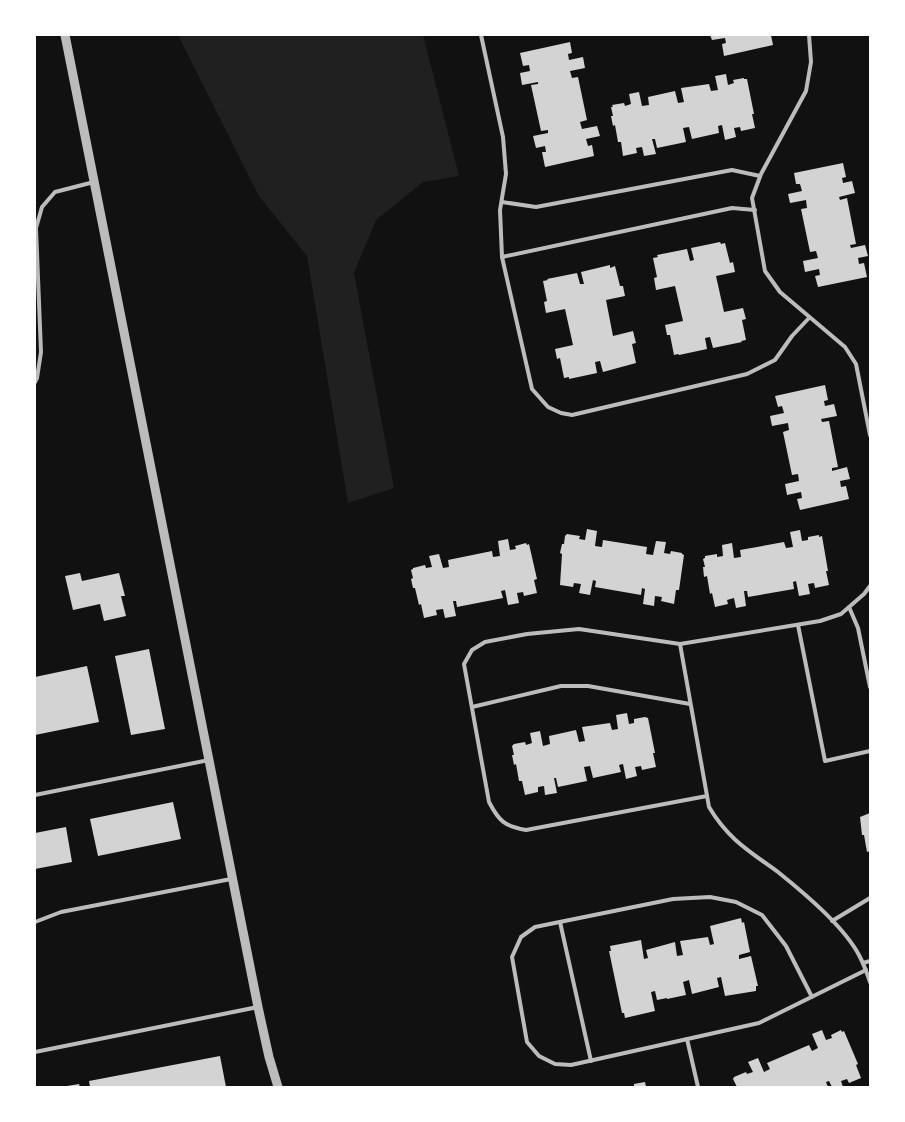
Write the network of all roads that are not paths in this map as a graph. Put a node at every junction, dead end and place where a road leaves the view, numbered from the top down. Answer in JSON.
{"nodes":[{"id":1,"x":65,"y":35,"type":"edge"},
{"id":2,"x":482,"y":35,"type":"edge"},
{"id":3,"x":809,"y":35,"type":"edge"},
{"id":4,"x":760,"y":176,"type":"junction"},
{"id":5,"x":94,"y":182,"type":"junction"},
{"id":6,"x":502,"y":202,"type":"junction"},
{"id":7,"x":754,"y":210,"type":"junction"},
{"id":8,"x":502,"y":257,"type":"junction"},
{"id":9,"x":36,"y":258,"type":"edge"},
{"id":10,"x":809,"y":318,"type":"junction"},
{"id":11,"x":35,"y":382,"type":"edge"},
{"id":12,"x":870,"y":435,"type":"edge"},
{"id":13,"x":870,"y":586,"type":"edge"},
{"id":14,"x":848,"y":607,"type":"junction"},
{"id":15,"x":798,"y":625,"type":"junction"},
{"id":16,"x":680,"y":644,"type":"junction"},
{"id":17,"x":870,"y":687,"type":"edge"},
{"id":18,"x":690,"y":704,"type":"junction"},
{"id":19,"x":472,"y":707,"type":"junction"},
{"id":20,"x":870,"y":752,"type":"edge"},
{"id":21,"x":210,"y":760,"type":"junction"},
{"id":22,"x":35,"y":795,"type":"edge"},
{"id":23,"x":707,"y":796,"type":"junction"},
{"id":24,"x":233,"y":879,"type":"junction"},
{"id":25,"x":870,"y":898,"type":"edge"},
{"id":26,"x":832,"y":921,"type":"junction"},
{"id":27,"x":35,"y":922,"type":"edge"},
{"id":28,"x":560,"y":922,"type":"junction"},
{"id":29,"x":870,"y":961,"type":"edge"},
{"id":30,"x":863,"y":963,"type":"junction"},
{"id":31,"x":866,"y":970,"type":"junction"},
{"id":32,"x":870,"y":982,"type":"edge"},
{"id":33,"x":812,"y":997,"type":"junction"},
{"id":34,"x":258,"y":1007,"type":"junction"},
{"id":35,"x":687,"y":1039,"type":"junction"},
{"id":36,"x":35,"y":1052,"type":"edge"},
{"id":37,"x":591,"y":1061,"type":"junction"},
{"id":38,"x":278,"y":1087,"type":"edge"},
{"id":39,"x":698,"y":1087,"type":"edge"}],
"edges":[{"from":1,"to":5,"type":"street"},
{"from":2,"to":6,"type":"lane"},
{"from":3,"to":4,"type":"lane"},
{"from":4,"to":6,"type":"lane"},
{"from":4,"to":7,"type":"lane"},
{"from":5,"to":9,"type":"lane"},
{"from":5,"to":21,"type":"street"},
{"from":6,"to":8,"type":"lane"},
{"from":7,"to":8,"type":"lane"},
{"from":7,"to":10,"type":"lane"},
{"from":8,"to":10,"type":"lane"},
{"from":9,"to":11,"type":"lane"},
{"from":10,"to":12,"type":"lane"},
{"from":13,"to":14,"type":"lane"},
{"from":14,"to":15,"type":"lane"},
{"from":14,"to":17,"type":"lane"},
{"from":15,"to":16,"type":"lane"},
{"from":15,"to":20,"type":"lane"},
{"from":16,"to":18,"type":"lane"},
{"from":16,"to":19,"type":"lane"},
{"from":18,"to":19,"type":"lane"},
{"from":18,"to":23,"type":"lane"},
{"from":19,"to":23,"type":"lane"},
{"from":21,"to":22,"type":"lane"},
{"from":21,"to":24,"type":"street"},
{"from":23,"to":26,"type":"lane"},
{"from":24,"to":27,"type":"lane"},
{"from":24,"to":34,"type":"street"},
{"from":25,"to":26,"type":"lane"},
{"from":26,"to":30,"type":"lane"},
{"from":28,"to":33,"type":"lane"},
{"from":28,"to":37,"type":"lane"},
{"from":28,"to":37,"type":"lane"},
{"from":29,"to":30,"type":"lane"},
{"from":30,"to":31,"type":"lane"},
{"from":31,"to":32,"type":"lane"},
{"from":31,"to":33,"type":"lane"},
{"from":33,"to":35,"type":"lane"},
{"from":34,"to":36,"type":"lane"},
{"from":34,"to":38,"type":"street"},
{"from":35,"to":37,"type":"lane"},
{"from":35,"to":39,"type":"lane"}]}
